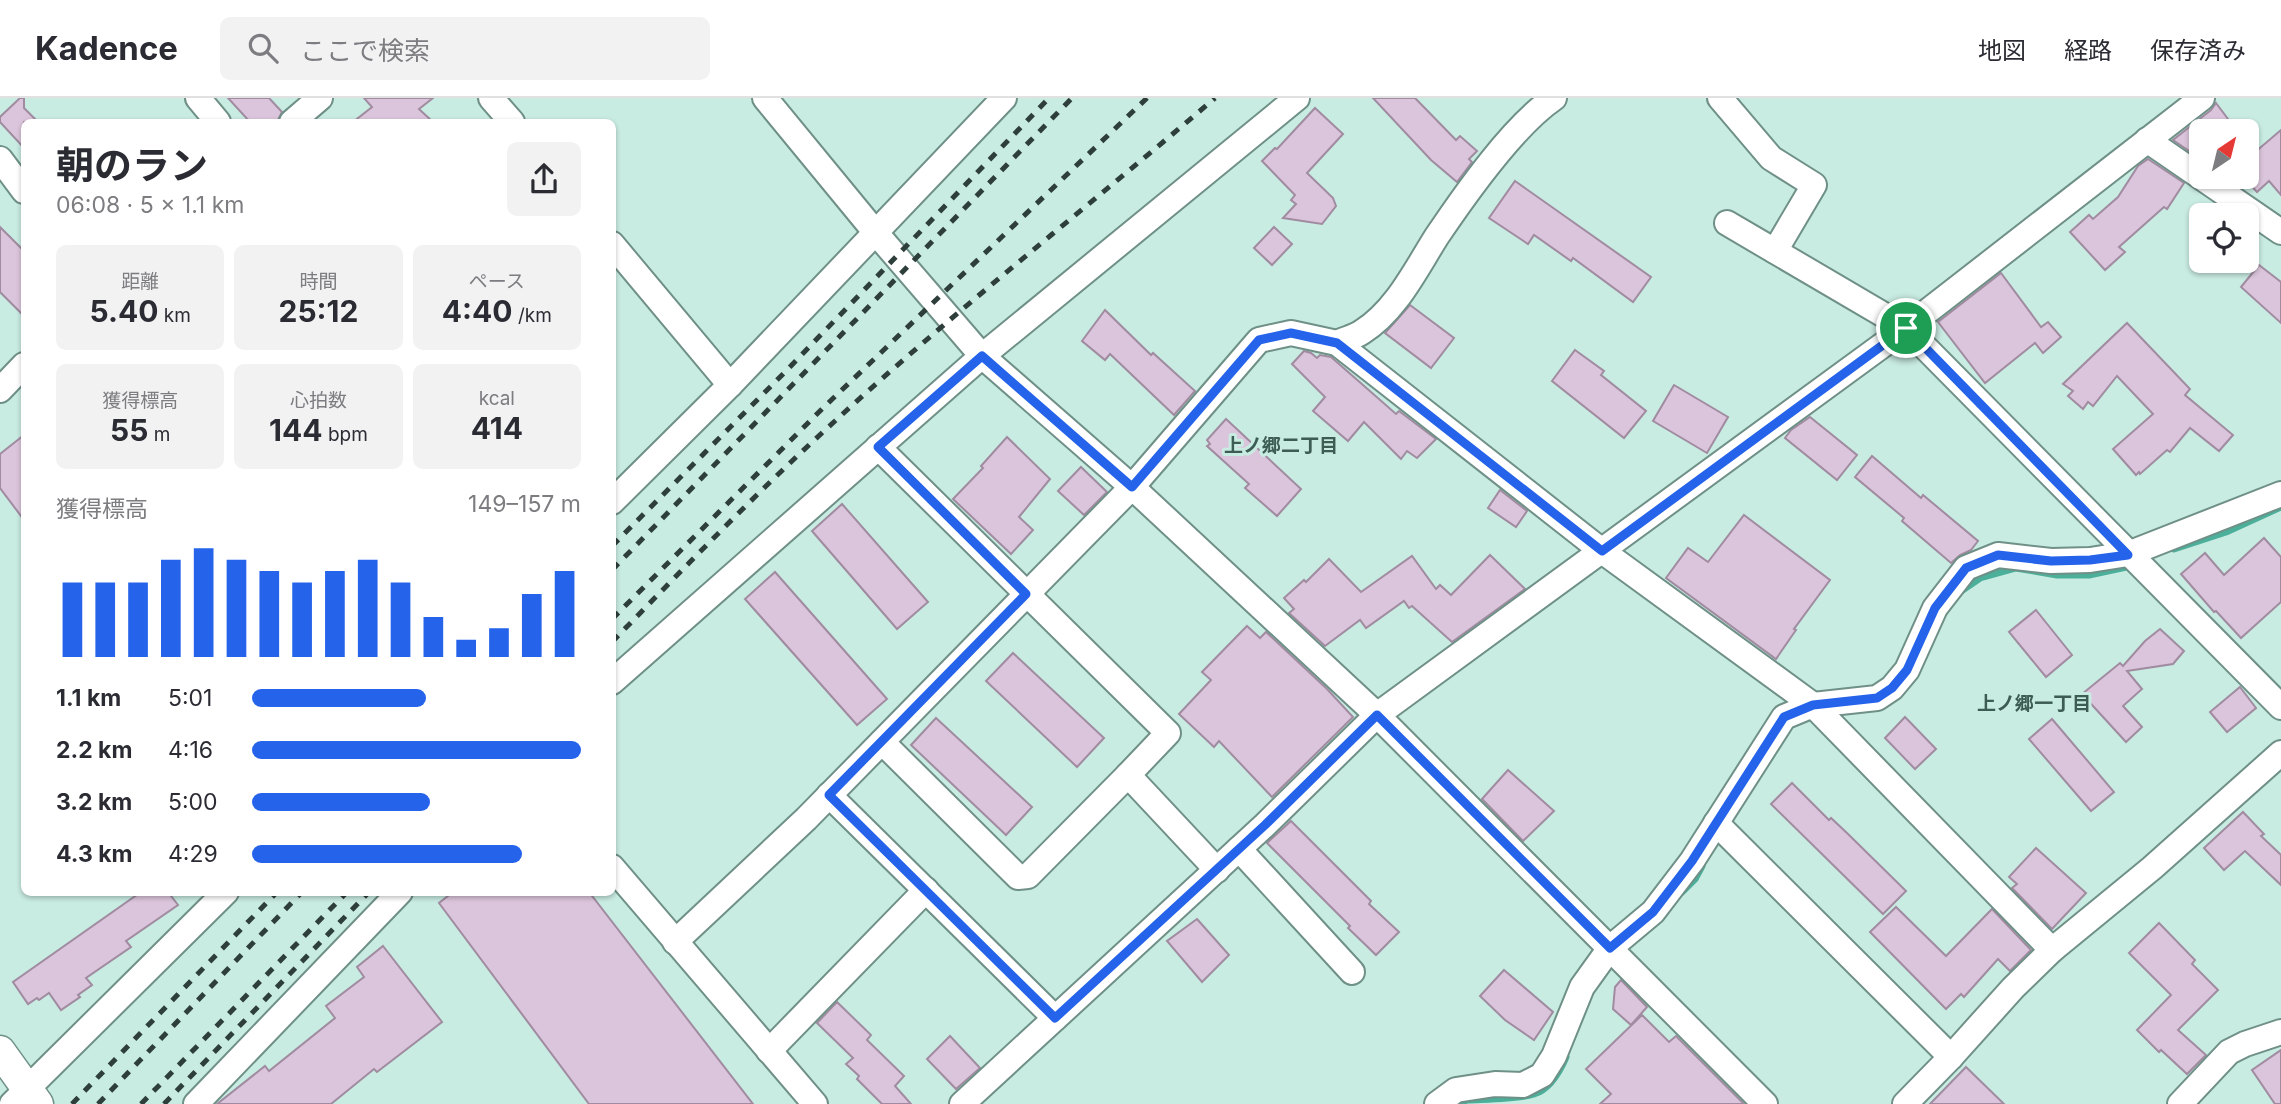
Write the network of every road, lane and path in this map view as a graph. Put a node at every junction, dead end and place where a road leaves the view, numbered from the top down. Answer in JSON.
{"nodes":[{"id":1,"x":198,"y":98,"type":"edge"},
{"id":2,"x":320,"y":98,"type":"edge"},
{"id":3,"x":491,"y":98,"type":"edge"},
{"id":4,"x":765,"y":98,"type":"edge"},
{"id":5,"x":1004,"y":98,"type":"edge"},
{"id":6,"x":1297,"y":98,"type":"edge"},
{"id":7,"x":1554,"y":98,"type":"edge"},
{"id":8,"x":1720,"y":98,"type":"edge"},
{"id":9,"x":2202,"y":98,"type":"edge"},
{"id":10,"x":216,"y":119,"type":"edge"},
{"id":11,"x":296,"y":119,"type":"edge"},
{"id":12,"x":509,"y":119,"type":"edge"},
{"id":13,"x":2147,"y":140,"type":"junction"},
{"id":14,"x":0,"y":159,"type":"edge"},
{"id":15,"x":21,"y":187,"type":"edge"},
{"id":16,"x":1727,"y":223,"type":"dead end"},
{"id":17,"x":2281,"y":232,"type":"edge"},
{"id":18,"x":876,"y":233,"type":"junction"},
{"id":19,"x":616,"y":249,"type":"edge"},
{"id":20,"x":1774,"y":251,"type":"junction"},
{"id":21,"x":1906,"y":328,"type":"junction"},
{"id":22,"x":1337,"y":343,"type":"junction"},
{"id":23,"x":982,"y":356,"type":"junction"},
{"id":24,"x":21,"y":368,"type":"edge"},
{"id":25,"x":730,"y":385,"type":"junction"},
{"id":26,"x":0,"y":390,"type":"edge"},
{"id":27,"x":878,"y":447,"type":"junction"},
{"id":28,"x":1132,"y":487,"type":"junction"},
{"id":29,"x":2281,"y":494,"type":"edge"},
{"id":30,"x":616,"y":498,"type":"edge"},
{"id":31,"x":1602,"y":551,"type":"junction"},
{"id":32,"x":2128,"y":555,"type":"junction"},
{"id":33,"x":1026,"y":594,"type":"junction"},
{"id":34,"x":616,"y":678,"type":"edge"},
{"id":35,"x":1813,"y":705,"type":"junction"},
{"id":36,"x":2281,"y":707,"type":"edge"},
{"id":37,"x":1377,"y":715,"type":"junction"},
{"id":38,"x":882,"y":742,"type":"junction"},
{"id":39,"x":2281,"y":752,"type":"edge"},
{"id":40,"x":1128,"y":775,"type":"junction"},
{"id":41,"x":829,"y":795,"type":"junction"},
{"id":42,"x":1716,"y":822,"type":"junction"},
{"id":43,"x":1239,"y":849,"type":"junction"},
{"id":44,"x":1217,"y":870,"type":"junction"},
{"id":45,"x":616,"y":872,"type":"edge"},
{"id":46,"x":926,"y":890,"type":"junction"},
{"id":47,"x":222,"y":896,"type":"edge"},
{"id":48,"x":396,"y":896,"type":"edge"},
{"id":49,"x":675,"y":942,"type":"junction"},
{"id":50,"x":1610,"y":948,"type":"junction"},
{"id":51,"x":2052,"y":950,"type":"junction"},
{"id":52,"x":1352,"y":971,"type":"dead end"},
{"id":53,"x":1055,"y":1018,"type":"junction"},
{"id":54,"x":2281,"y":1032,"type":"edge"},
{"id":55,"x":0,"y":1051,"type":"edge"},
{"id":56,"x":769,"y":1051,"type":"junction"},
{"id":57,"x":1951,"y":1057,"type":"junction"},
{"id":58,"x":26,"y":1099,"type":"edge"},
{"id":59,"x":197,"y":1104,"type":"edge"},
{"id":60,"x":815,"y":1104,"type":"edge"},
{"id":61,"x":962,"y":1104,"type":"edge"},
{"id":62,"x":1437,"y":1104,"type":"edge"},
{"id":63,"x":1765,"y":1104,"type":"edge"},
{"id":64,"x":1905,"y":1104,"type":"edge"},
{"id":65,"x":2180,"y":1104,"type":"edge"}],
"edges":[{"from":1,"to":10,"type":"street"},
{"from":2,"to":11,"type":"street"},
{"from":3,"to":12,"type":"street"},
{"from":4,"to":18,"type":"street"},
{"from":5,"to":18,"type":"street"},
{"from":6,"to":23,"type":"street"},
{"from":7,"to":22,"type":"street"},
{"from":8,"to":20,"type":"street"},
{"from":9,"to":13,"type":"street"},
{"from":13,"to":17,"type":"street"},
{"from":13,"to":21,"type":"street"},
{"from":14,"to":15,"type":"street"},
{"from":16,"to":20,"type":"street"},
{"from":18,"to":23,"type":"street"},
{"from":18,"to":25,"type":"street"},
{"from":19,"to":25,"type":"street"},
{"from":20,"to":21,"type":"street"},
{"from":21,"to":31,"type":"street"},
{"from":21,"to":32,"type":"street"},
{"from":22,"to":28,"type":"street"},
{"from":22,"to":31,"type":"street"},
{"from":23,"to":27,"type":"street"},
{"from":23,"to":28,"type":"street"},
{"from":24,"to":26,"type":"street"},
{"from":25,"to":30,"type":"street"},
{"from":27,"to":33,"type":"street"},
{"from":27,"to":34,"type":"street"},
{"from":28,"to":33,"type":"street"},
{"from":28,"to":37,"type":"street"},
{"from":29,"to":32,"type":"street"},
{"from":31,"to":35,"type":"street"},
{"from":31,"to":37,"type":"street"},
{"from":32,"to":35,"type":"street"},
{"from":32,"to":36,"type":"street"},
{"from":33,"to":38,"type":"street"},
{"from":33,"to":40,"type":"street"},
{"from":35,"to":42,"type":"street"},
{"from":35,"to":51,"type":"street"},
{"from":37,"to":43,"type":"street"},
{"from":37,"to":50,"type":"street"},
{"from":38,"to":40,"type":"street"},
{"from":38,"to":41,"type":"street"},
{"from":39,"to":51,"type":"street"},
{"from":40,"to":44,"type":"street"},
{"from":41,"to":46,"type":"street"},
{"from":41,"to":49,"type":"street"},
{"from":42,"to":50,"type":"street"},
{"from":42,"to":57,"type":"street"},
{"from":43,"to":44,"type":"street"},
{"from":43,"to":52,"type":"street"},
{"from":44,"to":53,"type":"street"},
{"from":45,"to":49,"type":"street"},
{"from":46,"to":53,"type":"street"},
{"from":46,"to":56,"type":"street"},
{"from":47,"to":58,"type":"street"},
{"from":48,"to":59,"type":"street"},
{"from":49,"to":56,"type":"street"},
{"from":50,"to":62,"type":"street"},
{"from":50,"to":63,"type":"street"},
{"from":51,"to":57,"type":"street"},
{"from":53,"to":61,"type":"street"},
{"from":54,"to":65,"type":"street"},
{"from":55,"to":58,"type":"main road"},
{"from":56,"to":60,"type":"street"},
{"from":57,"to":64,"type":"street"}]}
